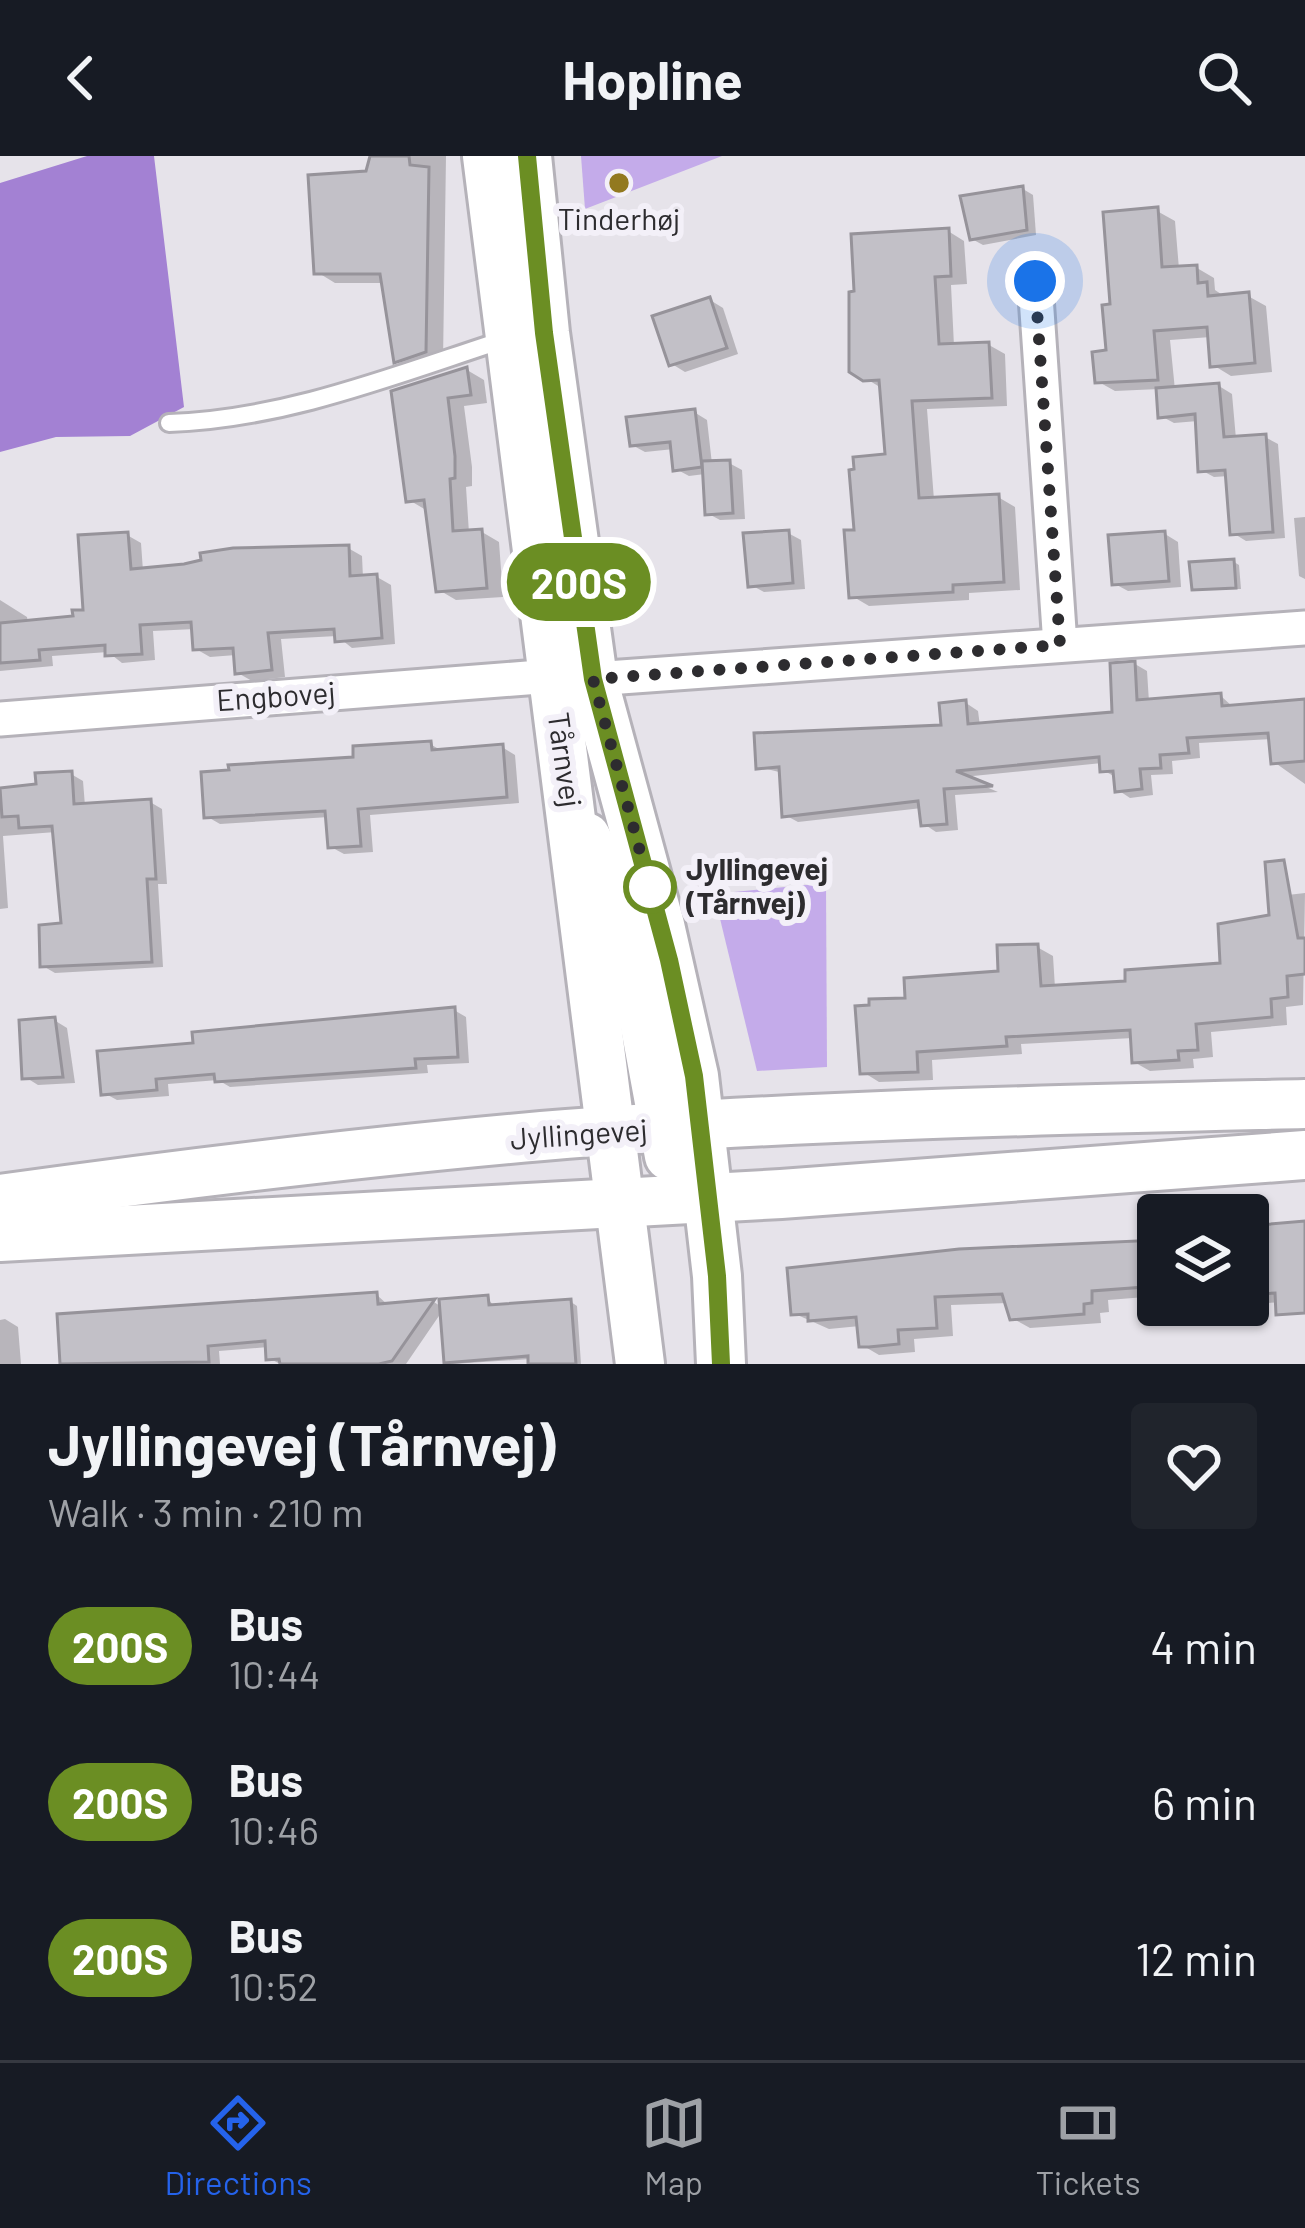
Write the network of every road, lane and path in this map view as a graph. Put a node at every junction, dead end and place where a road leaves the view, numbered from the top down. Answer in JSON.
{"nodes":[{"id":1,"x":487,"y":156,"type":"edge"},
{"id":2,"x":527,"y":156,"type":"edge"},
{"id":3,"x":1035,"y":281,"type":"dead end"},
{"id":4,"x":507,"y":339,"type":"junction"},
{"id":5,"x":169,"y":423,"type":"dead end"},
{"id":6,"x":1305,"y":628,"type":"edge"},
{"id":7,"x":1060,"y":645,"type":"junction"},
{"id":8,"x":573,"y":677,"type":"junction"},
{"id":9,"x":0,"y":718,"type":"edge"},
{"id":10,"x":1305,"y":1104,"type":"edge"},
{"id":11,"x":658,"y":1130,"type":"junction"},
{"id":12,"x":1305,"y":1155,"type":"edge"},
{"id":13,"x":0,"y":1198,"type":"edge"},
{"id":14,"x":708,"y":1198,"type":"junction"},
{"id":15,"x":622,"y":1202,"type":"junction"},
{"id":16,"x":0,"y":1237,"type":"edge"},
{"id":17,"x":640,"y":1364,"type":"edge"},
{"id":18,"x":721,"y":1364,"type":"edge"}],
"edges":[{"from":1,"to":4,"type":"street","name":"Tårnvej"},
{"from":2,"to":8,"type":"street","name":"Tårnvej"},
{"from":3,"to":7,"type":"street"},
{"from":4,"to":5,"type":"lane"},
{"from":4,"to":8,"type":"street","name":"Tårnvej"},
{"from":6,"to":7,"type":"street","name":"Engbovej"},
{"from":7,"to":8,"type":"street","name":"Engbovej"},
{"from":8,"to":9,"type":"street","name":"Engbovej"},
{"from":8,"to":11,"type":"street","name":"Tårnvej"},
{"from":8,"to":11,"type":"street","name":"Tårnvej"},
{"from":10,"to":11,"type":"street","name":"Jyllingevej"},
{"from":11,"to":13,"type":"street","name":"Jyllingevej"},
{"from":11,"to":14,"type":"street","name":"Tårnvej"},
{"from":11,"to":15,"type":"street","name":"Tårnvej"},
{"from":12,"to":14,"type":"street"},
{"from":14,"to":15,"type":"street"},
{"from":14,"to":18,"type":"street","name":"Tårnvej"},
{"from":15,"to":16,"type":"street"},
{"from":15,"to":17,"type":"street","name":"Tårnvej"}]}
